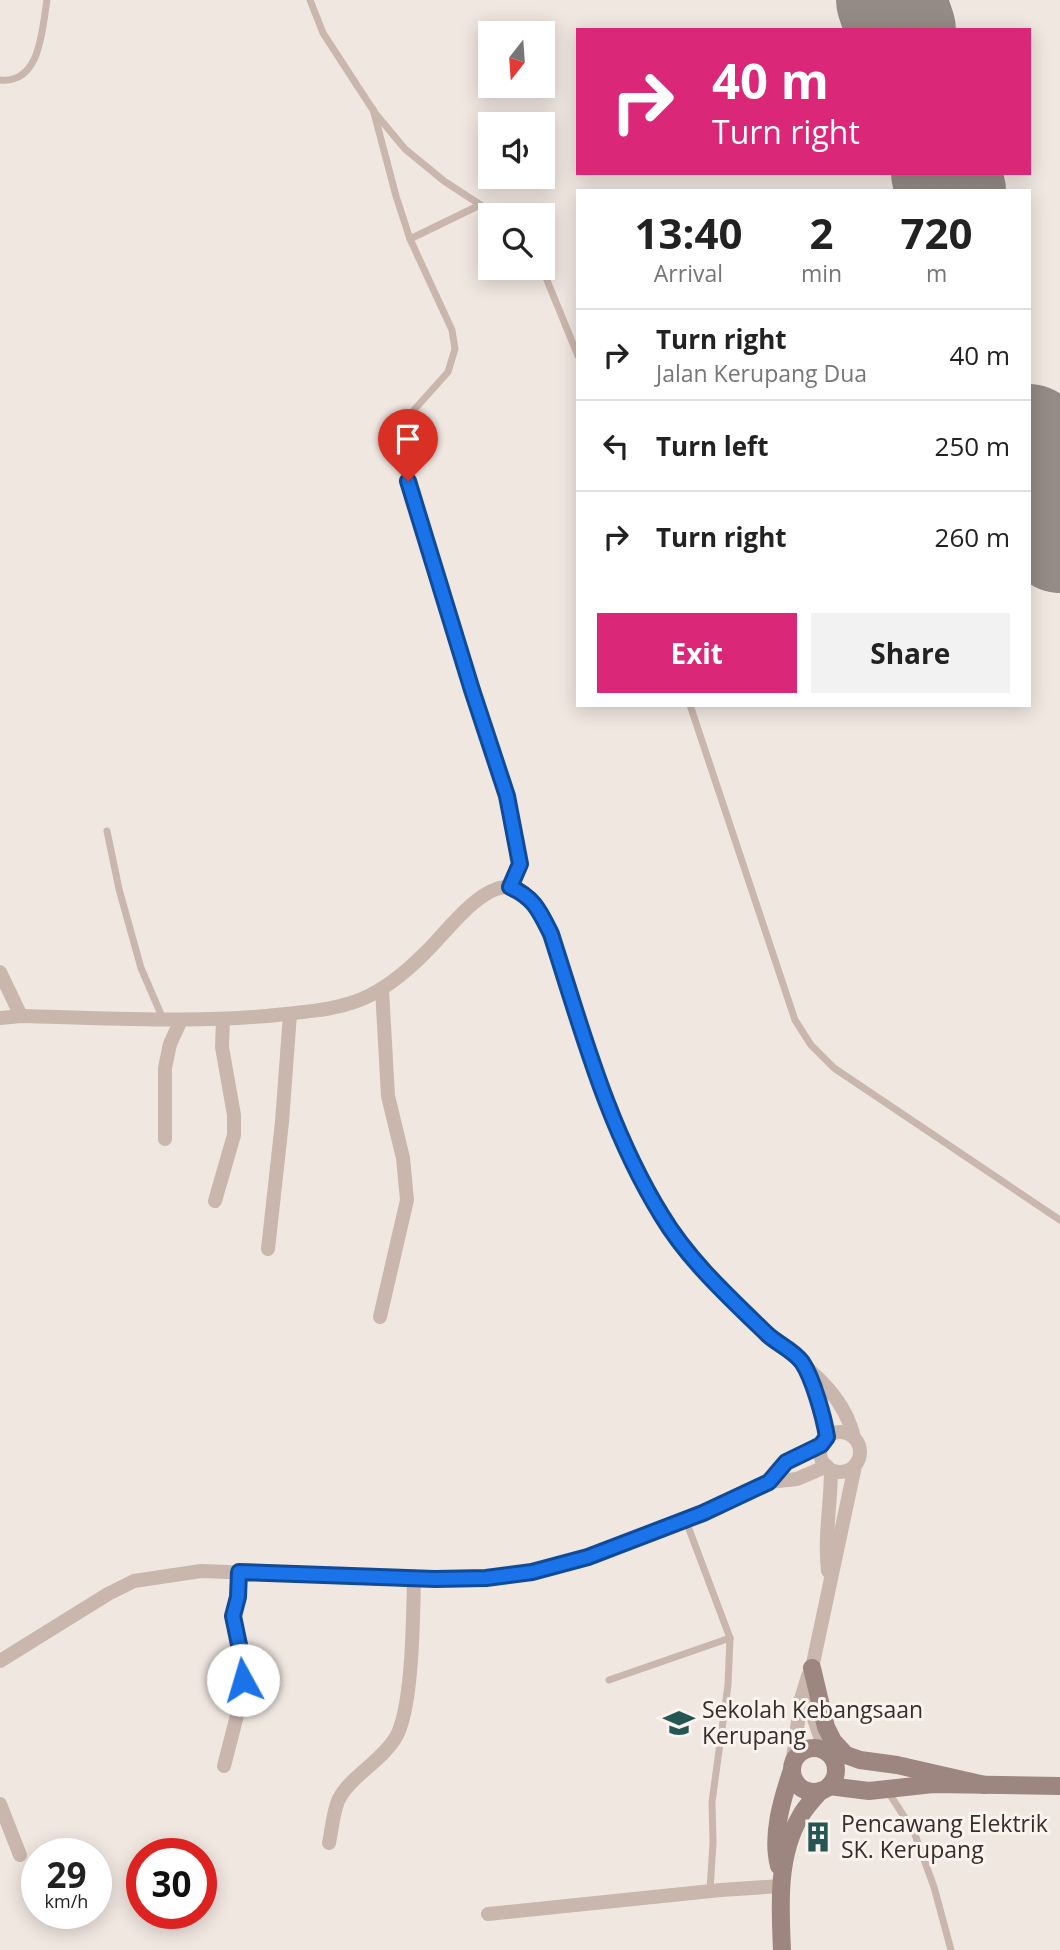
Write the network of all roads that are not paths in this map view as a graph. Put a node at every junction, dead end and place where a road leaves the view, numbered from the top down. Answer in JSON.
{"nodes":[{"id":1,"x":47,"y":0,"type":"edge"},
{"id":2,"x":310,"y":0,"type":"edge"},
{"id":3,"x":0,"y":80,"type":"edge"},
{"id":4,"x":373,"y":109,"type":"junction"},
{"id":5,"x":478,"y":204,"type":"edge"},
{"id":6,"x":478,"y":206,"type":"edge"},
{"id":7,"x":410,"y":239,"type":"junction"},
{"id":8,"x":547,"y":280,"type":"edge"},
{"id":9,"x":576,"y":351,"type":"edge"},
{"id":10,"x":691,"y":707,"type":"edge"},
{"id":11,"x":107,"y":831,"type":"dead end"},
{"id":12,"x":510,"y":887,"type":"junction"},
{"id":13,"x":0,"y":972,"type":"edge"},
{"id":14,"x":382,"y":989,"type":"junction"},
{"id":15,"x":290,"y":1014,"type":"junction"},
{"id":16,"x":21,"y":1016,"type":"junction"},
{"id":17,"x":0,"y":1018,"type":"edge"},
{"id":18,"x":163,"y":1019,"type":"junction"},
{"id":19,"x":223,"y":1019,"type":"junction"},
{"id":20,"x":181,"y":1020,"type":"junction"},
{"id":21,"x":164,"y":1139,"type":"dead end"},
{"id":22,"x":215,"y":1201,"type":"dead end"},
{"id":23,"x":1060,"y":1220,"type":"edge"},
{"id":24,"x":268,"y":1248,"type":"dead end"},
{"id":25,"x":380,"y":1317,"type":"dead end"},
{"id":26,"x":801,"y":1362,"type":"junction"},
{"id":27,"x":854,"y":1438,"type":"junction"},
{"id":28,"x":824,"y":1441,"type":"junction"},
{"id":29,"x":855,"y":1466,"type":"junction"},
{"id":30,"x":829,"y":1468,"type":"junction"},
{"id":31,"x":769,"y":1482,"type":"junction"},
{"id":32,"x":686,"y":1521,"type":"junction"},
{"id":33,"x":239,"y":1572,"type":"junction"},
{"id":34,"x":414,"y":1578,"type":"junction"},
{"id":35,"x":830,"y":1582,"type":"junction"},
{"id":36,"x":730,"y":1638,"type":"junction"},
{"id":37,"x":0,"y":1661,"type":"edge"},
{"id":38,"x":813,"y":1662,"type":"junction"},
{"id":39,"x":609,"y":1680,"type":"dead end"},
{"id":40,"x":830,"y":1757,"type":"junction"},
{"id":41,"x":224,"y":1766,"type":"dead end"},
{"id":42,"x":792,"y":1768,"type":"junction"},
{"id":43,"x":933,"y":1784,"type":"junction"},
{"id":44,"x":985,"y":1785,"type":"junction"},
{"id":45,"x":1060,"y":1786,"type":"edge"},
{"id":46,"x":825,"y":1789,"type":"junction"},
{"id":47,"x":878,"y":1791,"type":"junction"},
{"id":48,"x":0,"y":1804,"type":"edge"},
{"id":49,"x":801,"y":1814,"type":"junction"},
{"id":50,"x":329,"y":1843,"type":"dead end"},
{"id":51,"x":20,"y":1855,"type":"dead end"},
{"id":52,"x":782,"y":1881,"type":"junction"},
{"id":53,"x":710,"y":1891,"type":"junction"},
{"id":54,"x":488,"y":1914,"type":"dead end"},
{"id":55,"x":782,"y":1950,"type":"edge"},
{"id":56,"x":951,"y":1950,"type":"edge"}],
"edges":[{"from":1,"to":3,"type":"lane"},
{"from":2,"to":4,"type":"lane"},
{"from":4,"to":5,"type":"lane"},
{"from":4,"to":7,"type":"lane"},
{"from":6,"to":7,"type":"lane"},
{"from":7,"to":12,"type":"lane"},
{"from":8,"to":9,"type":"lane"},
{"from":10,"to":23,"type":"lane"},
{"from":11,"to":18,"type":"lane"},
{"from":12,"to":14,"type":"street"},
{"from":12,"to":26,"type":"street"},
{"from":13,"to":16,"type":"street"},
{"from":14,"to":15,"type":"street"},
{"from":14,"to":25,"type":"street"},
{"from":15,"to":19,"type":"street"},
{"from":15,"to":24,"type":"street"},
{"from":16,"to":17,"type":"street"},
{"from":16,"to":18,"type":"street"},
{"from":18,"to":20,"type":"street"},
{"from":19,"to":20,"type":"street"},
{"from":19,"to":22,"type":"street"},
{"from":20,"to":21,"type":"street"},
{"from":26,"to":27,"type":"street"},
{"from":26,"to":28,"type":"street"},
{"from":27,"to":28,"type":"street"},
{"from":27,"to":29,"type":"street"},
{"from":28,"to":30,"type":"street"},
{"from":28,"to":31,"type":"street"},
{"from":29,"to":30,"type":"street"},
{"from":29,"to":35,"type":"street"},
{"from":30,"to":31,"type":"street"},
{"from":30,"to":35,"type":"street"},
{"from":31,"to":32,"type":"street"},
{"from":32,"to":34,"type":"street"},
{"from":32,"to":36,"type":"lane"},
{"from":33,"to":34,"type":"street"},
{"from":33,"to":37,"type":"street"},
{"from":33,"to":41,"type":"street"},
{"from":34,"to":50,"type":"street"},
{"from":35,"to":38,"type":"street"},
{"from":36,"to":39,"type":"lane"},
{"from":36,"to":53,"type":"lane"},
{"from":38,"to":40,"type":"street"},
{"from":38,"to":42,"type":"street"},
{"from":38,"to":44,"type":"main road"},
{"from":40,"to":42,"type":"main road"},
{"from":40,"to":43,"type":"main road"},
{"from":40,"to":46,"type":"main road"},
{"from":42,"to":46,"type":"main road"},
{"from":42,"to":52,"type":"main road"},
{"from":43,"to":44,"type":"main road"},
{"from":43,"to":47,"type":"main road"},
{"from":44,"to":45,"type":"main road"},
{"from":46,"to":47,"type":"main road"},
{"from":46,"to":49,"type":"main road"},
{"from":47,"to":49,"type":"main road"},
{"from":47,"to":56,"type":"lane"},
{"from":48,"to":51,"type":"street"},
{"from":49,"to":52,"type":"main road"},
{"from":52,"to":53,"type":"street"},
{"from":52,"to":55,"type":"main road"},
{"from":53,"to":54,"type":"street"}]}
